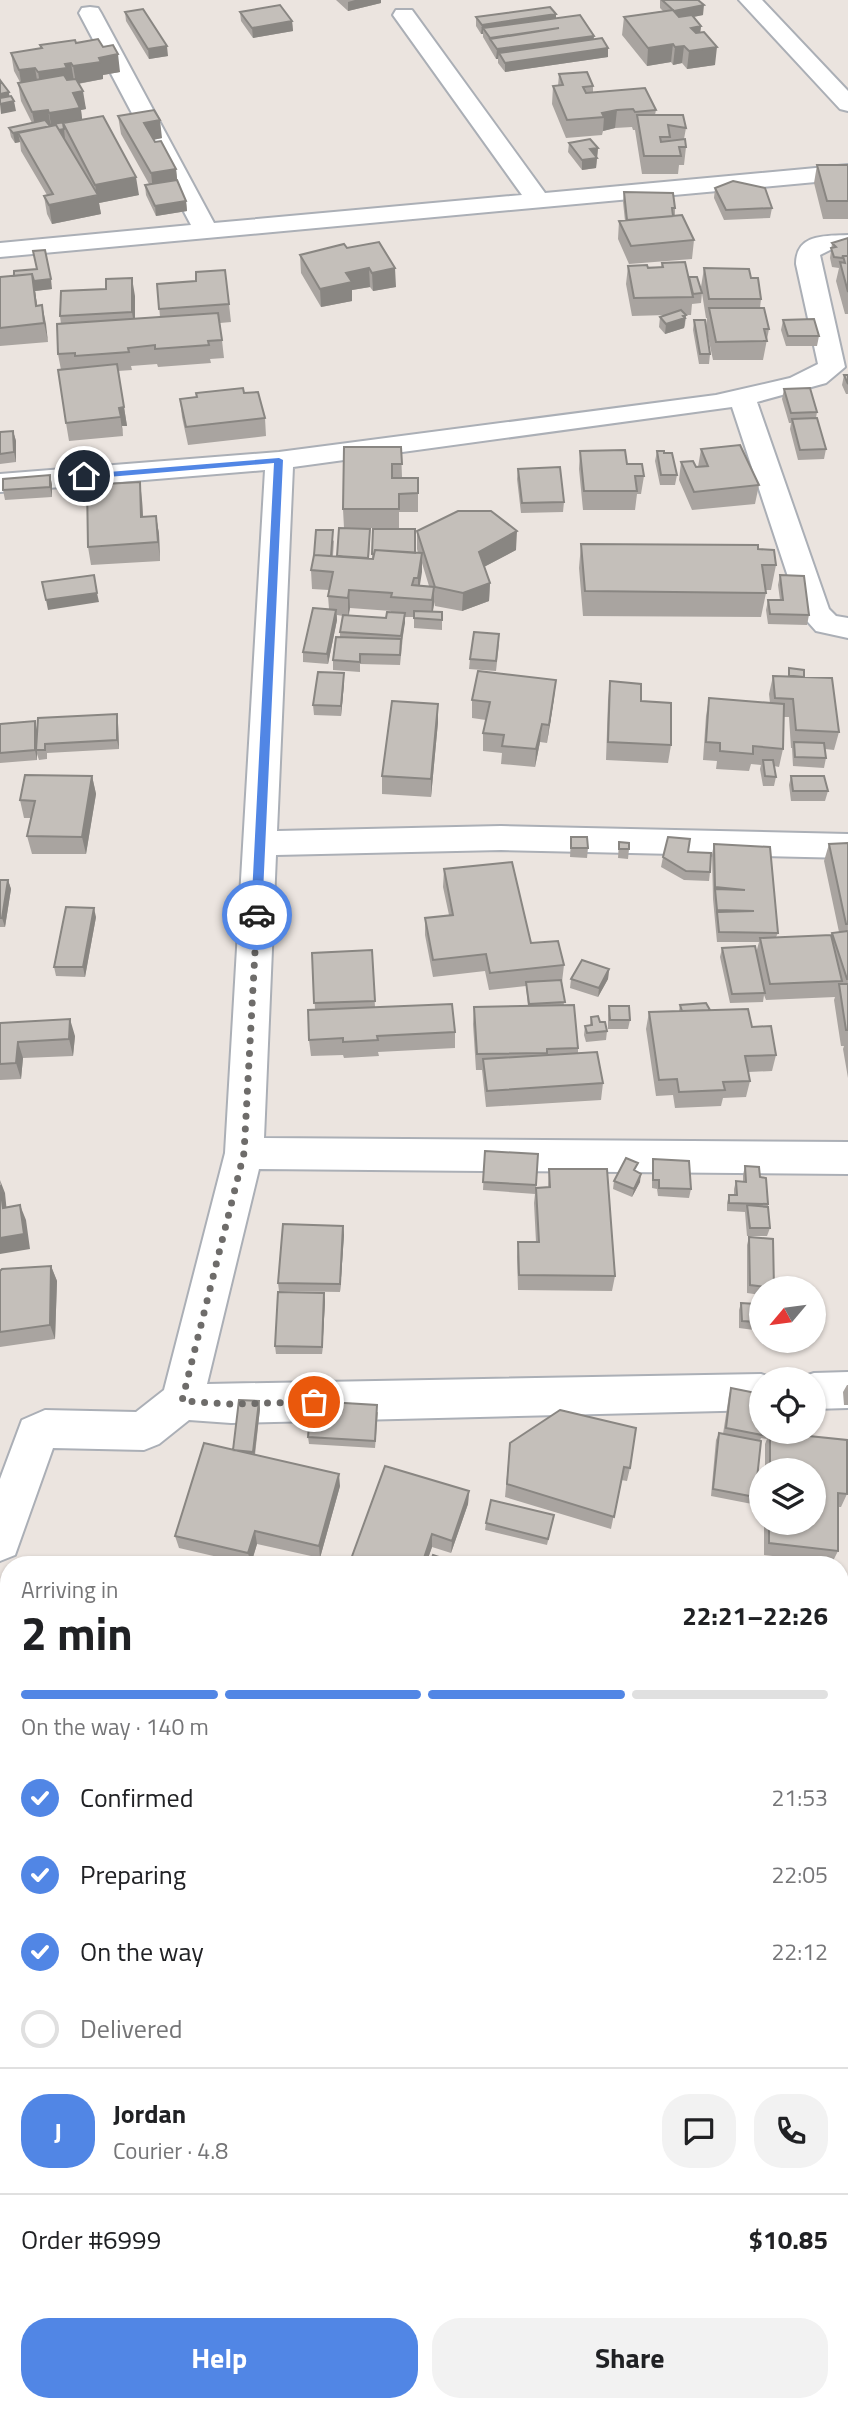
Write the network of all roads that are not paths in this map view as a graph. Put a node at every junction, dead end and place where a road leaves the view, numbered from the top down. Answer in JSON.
{"nodes":[{"id":1,"x":750,"y":0,"type":"edge"},
{"id":2,"x":90,"y":13,"type":"dead end"},
{"id":3,"x":404,"y":15,"type":"dead end"},
{"id":4,"x":848,"y":104,"type":"edge"},
{"id":5,"x":848,"y":172,"type":"edge"},
{"id":6,"x":538,"y":200,"type":"junction"},
{"id":7,"x":206,"y":231,"type":"junction"},
{"id":8,"x":848,"y":243,"type":"edge"},
{"id":9,"x":0,"y":250,"type":"edge"},
{"id":10,"x":742,"y":397,"type":"junction"},
{"id":11,"x":279,"y":460,"type":"junction"},
{"id":12,"x":0,"y":483,"type":"edge"},
{"id":13,"x":848,"y":628,"type":"edge"},
{"id":14,"x":260,"y":843,"type":"junction"},
{"id":15,"x":848,"y":846,"type":"edge"},
{"id":16,"x":244,"y":1153,"type":"junction"},
{"id":17,"x":848,"y":1158,"type":"edge"},
{"id":18,"x":848,"y":1390,"type":"edge"},
{"id":19,"x":826,"y":1391,"type":"edge"},
{"id":20,"x":749,"y":1392,"type":"edge"},
{"id":21,"x":182,"y":1401,"type":"junction"},
{"id":22,"x":0,"y":1541,"type":"edge"}],
"edges":[{"from":1,"to":4,"type":"street"},
{"from":2,"to":7,"type":"street"},
{"from":3,"to":6,"type":"street"},
{"from":5,"to":6,"type":"street"},
{"from":6,"to":7,"type":"street"},
{"from":7,"to":9,"type":"street"},
{"from":8,"to":10,"type":"street"},
{"from":10,"to":11,"type":"street"},
{"from":10,"to":13,"type":"street"},
{"from":11,"to":12,"type":"street"},
{"from":11,"to":14,"type":"street"},
{"from":14,"to":15,"type":"street"},
{"from":14,"to":16,"type":"street"},
{"from":16,"to":17,"type":"street"},
{"from":16,"to":21,"type":"street"},
{"from":18,"to":19,"type":"street"},
{"from":20,"to":21,"type":"street"},
{"from":21,"to":22,"type":"street"}]}
